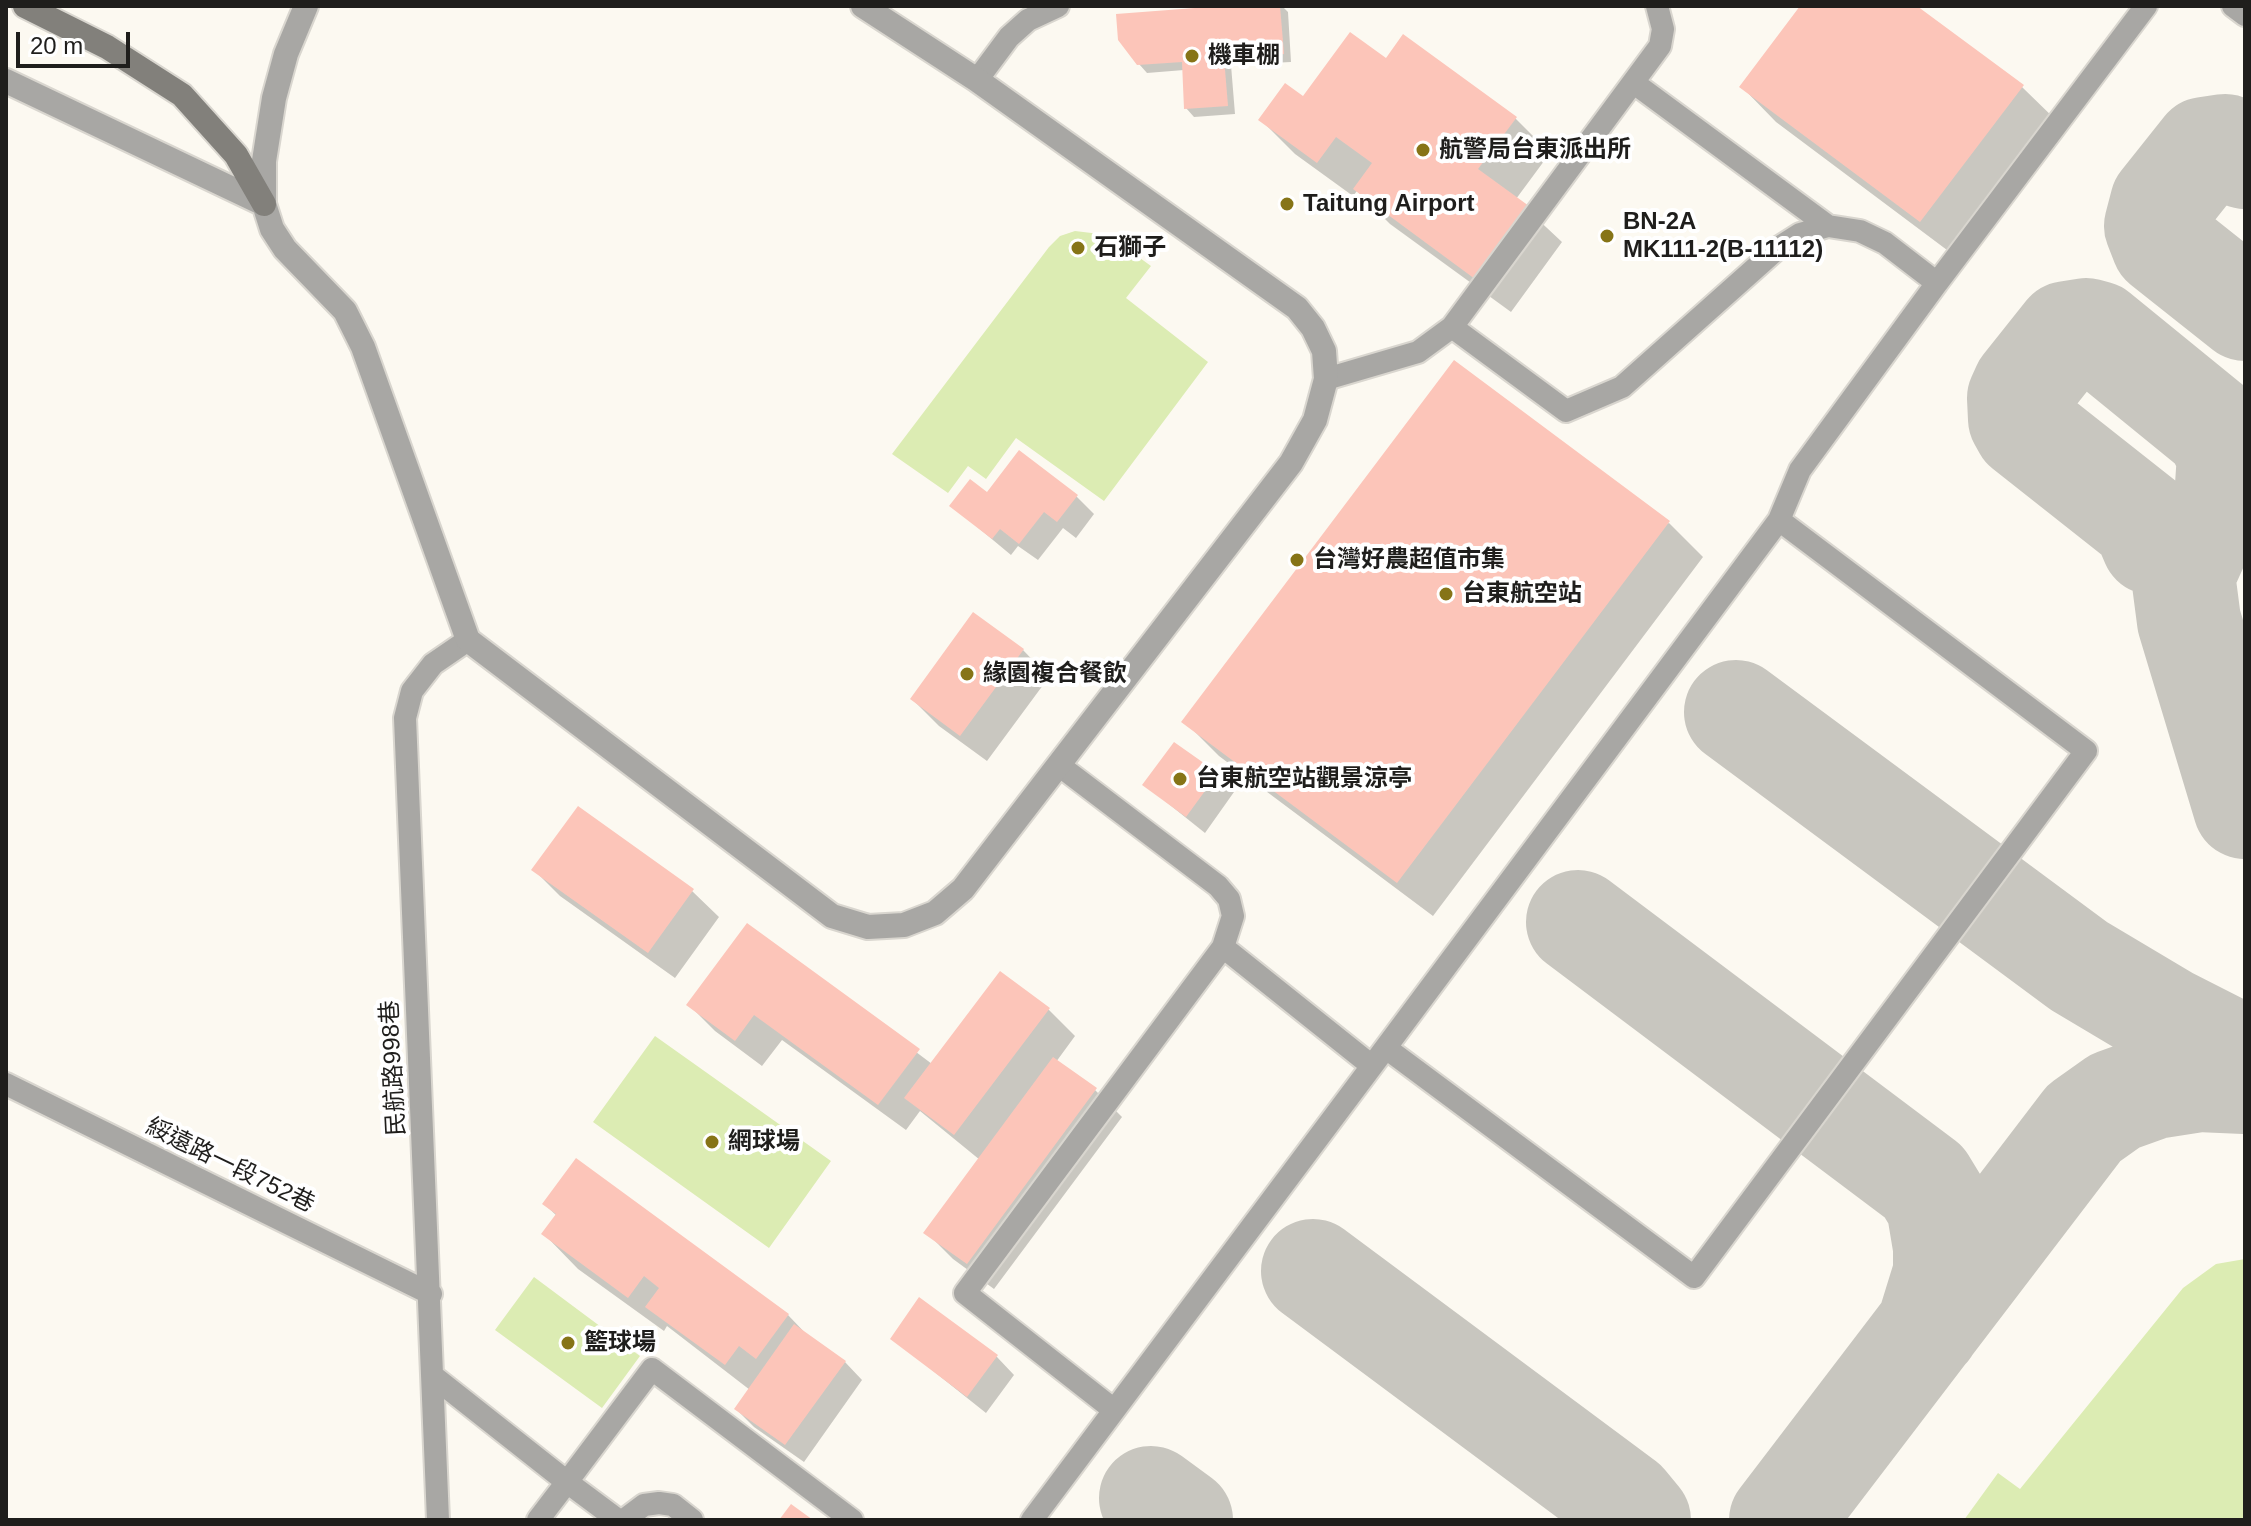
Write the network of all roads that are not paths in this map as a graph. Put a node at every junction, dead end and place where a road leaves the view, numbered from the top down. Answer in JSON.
{"nodes":[{"id":1,"x":25,"y":6,"type":"edge"},
{"id":2,"x":306,"y":6,"type":"edge"},
{"id":3,"x":863,"y":6,"type":"edge"},
{"id":4,"x":1058,"y":6,"type":"edge"},
{"id":5,"x":1657,"y":6,"type":"edge"},
{"id":6,"x":2146,"y":6,"type":"edge"},
{"id":7,"x":2233,"y":6,"type":"edge"},
{"id":8,"x":2245,"y":15,"type":"edge"},
{"id":9,"x":977,"y":80,"type":"junction"},
{"id":10,"x":6,"y":81,"type":"edge"},
{"id":11,"x":1634,"y":83,"type":"junction"},
{"id":12,"x":264,"y":204,"type":"junction"},
{"id":13,"x":1828,"y":226,"type":"junction"},
{"id":14,"x":1937,"y":283,"type":"junction"},
{"id":15,"x":1452,"y":327,"type":"junction"},
{"id":16,"x":1326,"y":379,"type":"junction"},
{"id":17,"x":1779,"y":520,"type":"junction"},
{"id":18,"x":468,"y":640,"type":"junction"},
{"id":19,"x":1060,"y":766,"type":"junction"},
{"id":20,"x":1223,"y":947,"type":"junction"},
{"id":21,"x":1379,"y":1057,"type":"junction"},
{"id":22,"x":6,"y":1084,"type":"edge"},
{"id":23,"x":431,"y":1294,"type":"junction"},
{"id":24,"x":434,"y":1377,"type":"junction"},
{"id":25,"x":1114,"y":1410,"type":"junction"},
{"id":26,"x":567,"y":1482,"type":"junction"},
{"id":27,"x":438,"y":1520,"type":"edge"},
{"id":28,"x":538,"y":1520,"type":"edge"},
{"id":29,"x":621,"y":1520,"type":"edge"},
{"id":30,"x":692,"y":1520,"type":"edge"},
{"id":31,"x":852,"y":1520,"type":"edge"},
{"id":32,"x":1032,"y":1520,"type":"edge"}],
"edges":[{"from":1,"to":12,"type":"street"},
{"from":2,"to":12,"type":"street"},
{"from":3,"to":9,"type":"street"},
{"from":4,"to":9,"type":"lane"},
{"from":5,"to":11,"type":"lane"},
{"from":6,"to":14,"type":"lane"},
{"from":7,"to":8,"type":"lane"},
{"from":9,"to":16,"type":"street"},
{"from":10,"to":12,"type":"street"},
{"from":11,"to":13,"type":"lane"},
{"from":11,"to":15,"type":"lane"},
{"from":12,"to":18,"type":"street"},
{"from":13,"to":14,"type":"lane"},
{"from":13,"to":15,"type":"lane"},
{"from":14,"to":17,"type":"lane"},
{"from":15,"to":16,"type":"lane"},
{"from":16,"to":19,"type":"street"},
{"from":17,"to":21,"type":"lane"},
{"from":17,"to":21,"type":"lane"},
{"from":18,"to":19,"type":"street"},
{"from":18,"to":23,"type":"lane","name":"民航路998巷"},
{"from":19,"to":20,"type":"lane"},
{"from":20,"to":21,"type":"lane"},
{"from":20,"to":25,"type":"lane"},
{"from":21,"to":25,"type":"lane"},
{"from":22,"to":23,"type":"lane","name":"綏遠路一段752巷"},
{"from":23,"to":24,"type":"lane","name":"民航路998巷"},
{"from":24,"to":26,"type":"lane"},
{"from":24,"to":27,"type":"lane","name":"民航路998巷"},
{"from":25,"to":32,"type":"lane"},
{"from":26,"to":28,"type":"lane"},
{"from":26,"to":29,"type":"lane"},
{"from":26,"to":31,"type":"lane"},
{"from":29,"to":30,"type":"lane"}]}
